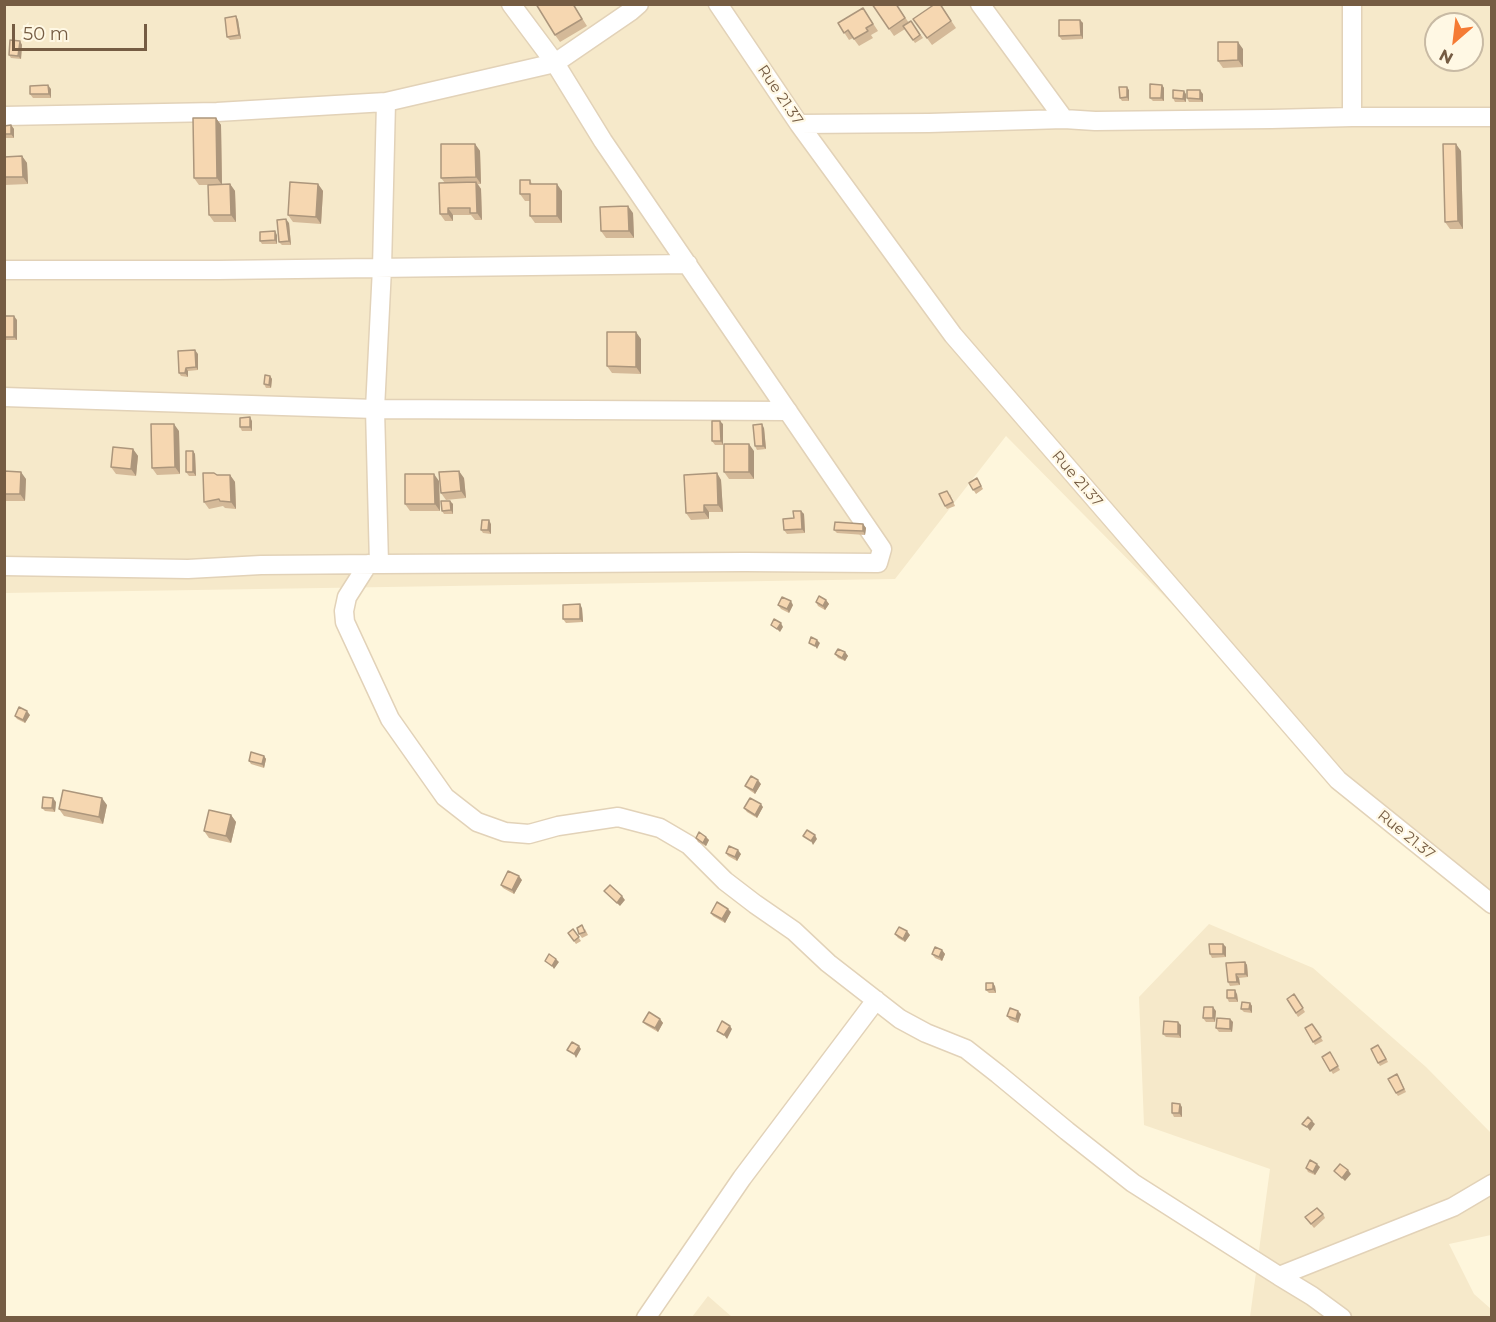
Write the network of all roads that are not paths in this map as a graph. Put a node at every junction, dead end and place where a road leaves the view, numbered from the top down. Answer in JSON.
{"nodes":[{"id":1,"x":511,"y":4,"type":"edge"},
{"id":2,"x":639,"y":4,"type":"edge"},
{"id":3,"x":718,"y":4,"type":"edge"},
{"id":4,"x":980,"y":4,"type":"edge"},
{"id":5,"x":1352,"y":4,"type":"edge"},
{"id":6,"x":555,"y":63,"type":"junction"},
{"id":7,"x":386,"y":102,"type":"junction"},
{"id":8,"x":4,"y":116,"type":"edge"},
{"id":9,"x":1352,"y":117,"type":"junction"},
{"id":10,"x":1491,"y":117,"type":"edge"},
{"id":11,"x":1064,"y":119,"type":"junction"},
{"id":12,"x":799,"y":124,"type":"junction"},
{"id":13,"x":688,"y":264,"type":"junction"},
{"id":14,"x":382,"y":268,"type":"junction"},
{"id":15,"x":4,"y":270,"type":"edge"},
{"id":16,"x":4,"y":397,"type":"edge"},
{"id":17,"x":375,"y":409,"type":"junction"},
{"id":18,"x":788,"y":411,"type":"junction"},
{"id":19,"x":374,"y":564,"type":"junction"},
{"id":20,"x":4,"y":566,"type":"edge"},
{"id":21,"x":1491,"y":904,"type":"edge"},
{"id":22,"x":876,"y":1000,"type":"junction"},
{"id":23,"x":1491,"y":1184,"type":"edge"},
{"id":24,"x":1279,"y":1276,"type":"junction"},
{"id":25,"x":646,"y":1317,"type":"edge"},
{"id":26,"x":1342,"y":1317,"type":"edge"}],
"edges":[{"from":1,"to":6,"type":"street"},
{"from":2,"to":6,"type":"street"},
{"from":3,"to":12,"type":"street","name":"Rue 21.37"},
{"from":4,"to":11,"type":"street"},
{"from":5,"to":9,"type":"street"},
{"from":6,"to":7,"type":"street"},
{"from":6,"to":13,"type":"street"},
{"from":7,"to":8,"type":"street"},
{"from":7,"to":14,"type":"street"},
{"from":9,"to":10,"type":"street"},
{"from":9,"to":11,"type":"street"},
{"from":11,"to":12,"type":"street"},
{"from":12,"to":21,"type":"street","name":"Rue 21.37"},
{"from":13,"to":14,"type":"street"},
{"from":13,"to":18,"type":"street"},
{"from":14,"to":15,"type":"street"},
{"from":14,"to":17,"type":"street"},
{"from":16,"to":17,"type":"street"},
{"from":17,"to":18,"type":"street"},
{"from":17,"to":19,"type":"street"},
{"from":18,"to":19,"type":"street"},
{"from":19,"to":20,"type":"street"},
{"from":19,"to":22,"type":"street"},
{"from":22,"to":24,"type":"street"},
{"from":22,"to":25,"type":"street"},
{"from":23,"to":24,"type":"street"},
{"from":24,"to":26,"type":"street"}]}
